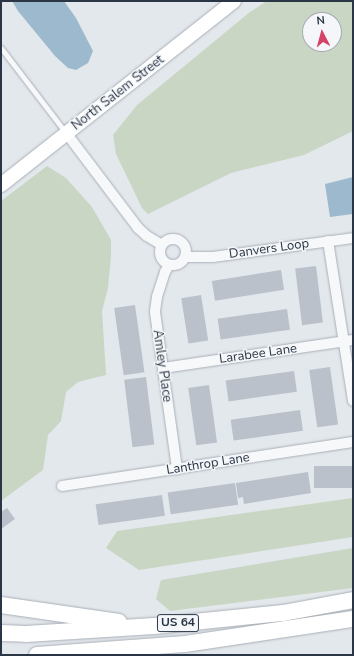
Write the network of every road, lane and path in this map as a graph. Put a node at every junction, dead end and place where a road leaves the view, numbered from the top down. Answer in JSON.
{"nodes":[{"id":1,"x":234,"y":1,"type":"edge"},
{"id":2,"x":1,"y":48,"type":"edge"},
{"id":3,"x":67,"y":134,"type":"junction"},
{"id":4,"x":1,"y":185,"type":"edge"},
{"id":5,"x":353,"y":238,"type":"edge"},
{"id":6,"x":328,"y":241,"type":"junction"},
{"id":7,"x":162,"y":245,"type":"junction"},
{"id":8,"x":185,"y":257,"type":"junction"},
{"id":9,"x":169,"y":264,"type":"junction"},
{"id":10,"x":349,"y":341,"type":"edge"},
{"id":11,"x":163,"y":368,"type":"junction"},
{"id":12,"x":353,"y":401,"type":"edge"},
{"id":13,"x":353,"y":442,"type":"edge"},
{"id":14,"x":176,"y":469,"type":"junction"},
{"id":15,"x":62,"y":486,"type":"dead end"},
{"id":16,"x":353,"y":600,"type":"edge"},
{"id":17,"x":1,"y":604,"type":"edge"},
{"id":18,"x":353,"y":619,"type":"edge"},
{"id":19,"x":154,"y":626,"type":"junction"},
{"id":20,"x":1,"y":633,"type":"edge"},
{"id":21,"x":131,"y":648,"type":"junction"},
{"id":22,"x":37,"y":655,"type":"edge"},
{"id":23,"x":106,"y":655,"type":"edge"}],
"edges":[{"from":1,"to":3,"type":"main road","name":"North Salem Street"},
{"from":2,"to":3,"type":"lane"},
{"from":3,"to":4,"type":"main road","name":"North Salem Street"},
{"from":3,"to":7,"type":"street"},
{"from":5,"to":6,"type":"street","name":"Danvers Loop"},
{"from":6,"to":8,"type":"street","name":"Danvers Loop"},
{"from":6,"to":10,"type":"street"},
{"from":7,"to":8,"type":"street"},
{"from":7,"to":9,"type":"street"},
{"from":8,"to":9,"type":"street"},
{"from":9,"to":11,"type":"street","name":"Amley Place"},
{"from":10,"to":11,"type":"street","name":"Larabee Lane"},
{"from":10,"to":12,"type":"street"},
{"from":11,"to":14,"type":"street","name":"Amley Place"},
{"from":13,"to":14,"type":"street","name":"Lanthrop Lane"},
{"from":14,"to":15,"type":"street","name":"Lanthrop Lane"},
{"from":16,"to":19,"type":"highway","number":"US 64"},
{"from":17,"to":19,"type":"highway"},
{"from":18,"to":21,"type":"highway","number":"US 64"},
{"from":19,"to":20,"type":"highway","number":"US 64"},
{"from":21,"to":22,"type":"highway","number":"US 64"},
{"from":21,"to":23,"type":"highway"}]}
